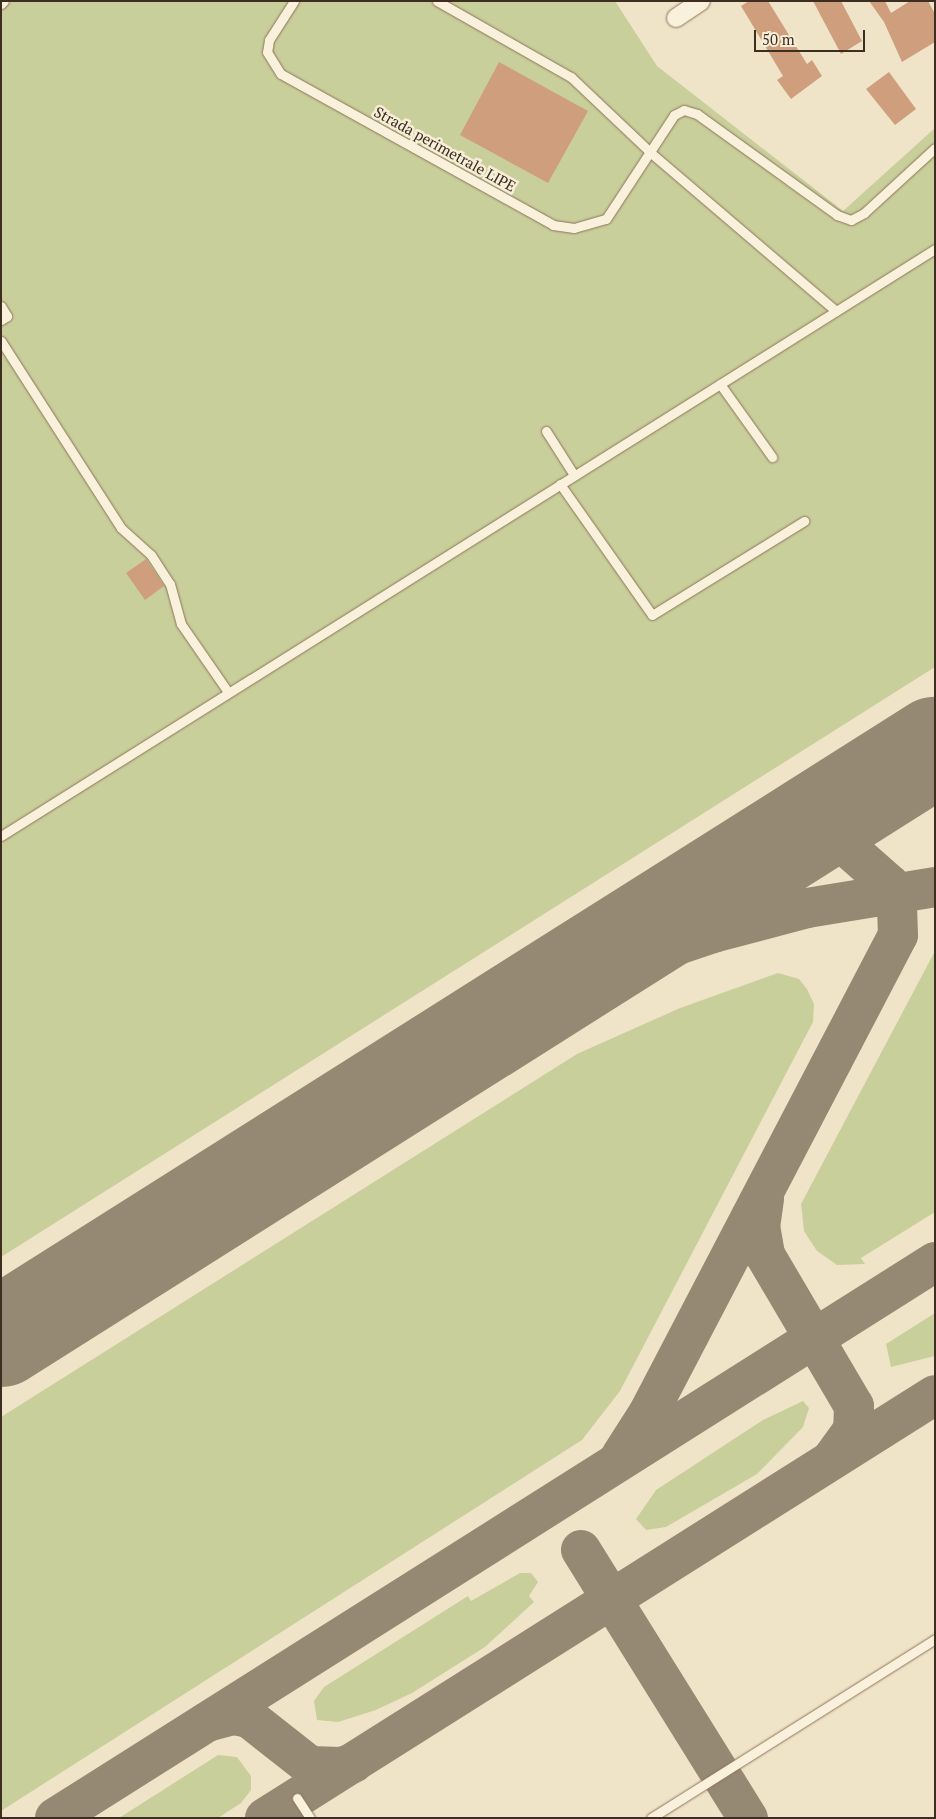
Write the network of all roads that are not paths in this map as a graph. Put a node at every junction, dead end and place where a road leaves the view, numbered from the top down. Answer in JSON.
{"nodes":[{"id":1,"x":4,"y":1,"type":"edge"},
{"id":2,"x":294,"y":1,"type":"edge"},
{"id":3,"x":437,"y":1,"type":"edge"},
{"id":4,"x":701,"y":1,"type":"edge"},
{"id":5,"x":1,"y":4,"type":"edge"},
{"id":6,"x":676,"y":18,"type":"dead end"},
{"id":7,"x":935,"y":148,"type":"edge"},
{"id":8,"x":651,"y":153,"type":"junction"},
{"id":9,"x":935,"y":249,"type":"edge"},
{"id":10,"x":1,"y":306,"type":"edge"},
{"id":11,"x":836,"y":311,"type":"junction"},
{"id":12,"x":1,"y":320,"type":"edge"},
{"id":13,"x":1,"y":341,"type":"edge"},
{"id":14,"x":720,"y":384,"type":"junction"},
{"id":15,"x":546,"y":431,"type":"dead end"},
{"id":16,"x":772,"y":457,"type":"dead end"},
{"id":17,"x":574,"y":476,"type":"junction"},
{"id":18,"x":560,"y":484,"type":"junction"},
{"id":19,"x":804,"y":521,"type":"dead end"},
{"id":20,"x":228,"y":692,"type":"junction"},
{"id":21,"x":1,"y":836,"type":"edge"},
{"id":22,"x":935,"y":1639,"type":"edge"},
{"id":23,"x":297,"y":1798,"type":"dead end"},
{"id":24,"x":310,"y":1818,"type":"edge"},
{"id":25,"x":651,"y":1818,"type":"edge"}],
"edges":[{"from":1,"to":5,"type":"lane"},
{"from":2,"to":8,"type":"lane","name":"Strada perimetrale LIPE"},
{"from":3,"to":8,"type":"lane"},
{"from":4,"to":6,"type":"street"},
{"from":7,"to":8,"type":"lane","name":"Strada perimetrale LIPE"},
{"from":8,"to":11,"type":"lane"},
{"from":9,"to":11,"type":"lane"},
{"from":10,"to":12,"type":"lane"},
{"from":11,"to":14,"type":"lane"},
{"from":13,"to":20,"type":"lane"},
{"from":14,"to":16,"type":"lane"},
{"from":14,"to":17,"type":"lane"},
{"from":15,"to":17,"type":"lane"},
{"from":17,"to":18,"type":"lane"},
{"from":18,"to":19,"type":"lane"},
{"from":18,"to":20,"type":"lane"},
{"from":20,"to":21,"type":"lane"},
{"from":22,"to":25,"type":"lane"},
{"from":23,"to":24,"type":"lane"}]}
